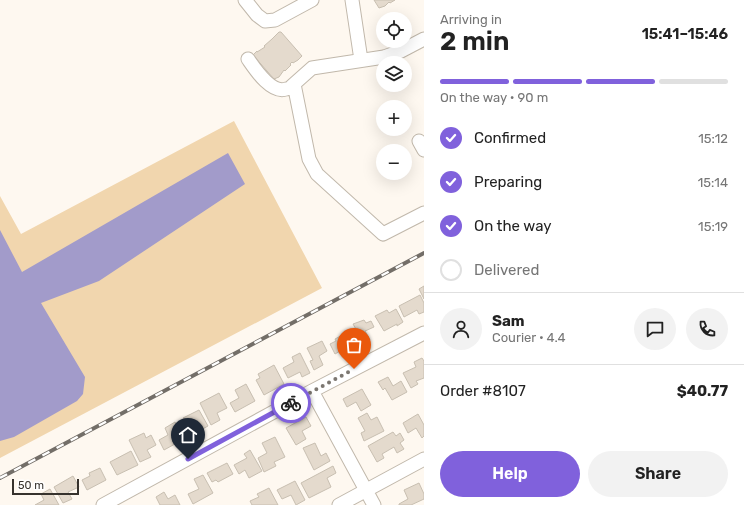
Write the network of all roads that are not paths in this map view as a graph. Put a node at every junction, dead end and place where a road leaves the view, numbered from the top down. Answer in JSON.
{"nodes":[{"id":1,"x":245,"y":0,"type":"edge"},
{"id":2,"x":312,"y":0,"type":"edge"},
{"id":3,"x":352,"y":0,"type":"edge"},
{"id":4,"x":424,"y":39,"type":"edge"},
{"id":5,"x":248,"y":59,"type":"dead end"},
{"id":6,"x":361,"y":60,"type":"junction"},
{"id":7,"x":294,"y":84,"type":"junction"},
{"id":8,"x":424,"y":213,"type":"edge"},
{"id":9,"x":424,"y":333,"type":"edge"},
{"id":10,"x":312,"y":391,"type":"junction"},
{"id":11,"x":424,"y":459,"type":"edge"},
{"id":12,"x":366,"y":490,"type":"junction"},
{"id":13,"x":122,"y":501,"type":"edge"},
{"id":14,"x":103,"y":505,"type":"edge"},
{"id":15,"x":339,"y":505,"type":"edge"},
{"id":16,"x":374,"y":505,"type":"edge"}],
"edges":[{"from":1,"to":2,"type":"street"},
{"from":3,"to":6,"type":"street"},
{"from":4,"to":6,"type":"street"},
{"from":5,"to":7,"type":"street"},
{"from":6,"to":7,"type":"street"},
{"from":7,"to":8,"type":"street"},
{"from":9,"to":10,"type":"street"},
{"from":10,"to":12,"type":"street"},
{"from":10,"to":13,"type":"street"},
{"from":11,"to":12,"type":"street"},
{"from":12,"to":15,"type":"street"},
{"from":12,"to":16,"type":"street"},
{"from":13,"to":14,"type":"street"}]}
